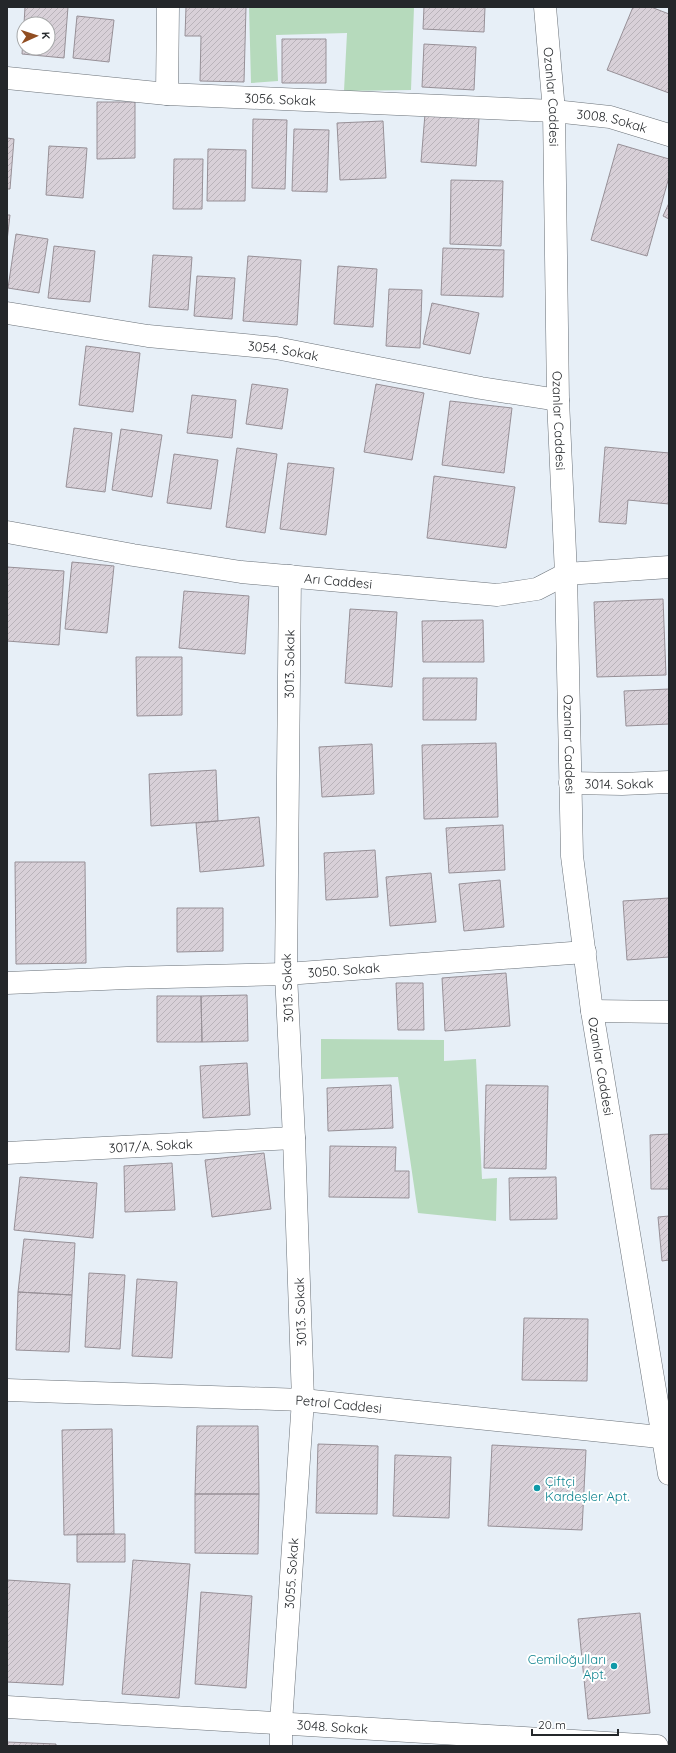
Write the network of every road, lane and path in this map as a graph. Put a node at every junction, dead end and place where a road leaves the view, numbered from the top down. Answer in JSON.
{"nodes":[{"id":1,"x":168,"y":7,"type":"edge"},
{"id":2,"x":545,"y":7,"type":"edge"},
{"id":3,"x":7,"y":78,"type":"edge"},
{"id":4,"x":167,"y":94,"type":"junction"},
{"id":5,"x":554,"y":111,"type":"junction"},
{"id":6,"x":669,"y":135,"type":"edge"},
{"id":7,"x":7,"y":313,"type":"edge"},
{"id":8,"x":558,"y":400,"type":"junction"},
{"id":9,"x":7,"y":532,"type":"edge"},
{"id":10,"x":669,"y":567,"type":"edge"},
{"id":11,"x":566,"y":574,"type":"junction"},
{"id":12,"x":290,"y":576,"type":"junction"},
{"id":13,"x":669,"y":782,"type":"edge"},
{"id":14,"x":570,"y":783,"type":"junction"},
{"id":15,"x":585,"y":952,"type":"junction"},
{"id":16,"x":286,"y":974,"type":"junction"},
{"id":17,"x":7,"y":983,"type":"edge"},
{"id":18,"x":592,"y":1011,"type":"junction"},
{"id":19,"x":669,"y":1012,"type":"edge"},
{"id":20,"x":294,"y":1138,"type":"junction"},
{"id":21,"x":7,"y":1153,"type":"edge"},
{"id":22,"x":7,"y":1390,"type":"edge"},
{"id":23,"x":303,"y":1400,"type":"junction"},
{"id":24,"x":666,"y":1438,"type":"edge"},
{"id":25,"x":669,"y":1474,"type":"edge"},
{"id":26,"x":7,"y":1707,"type":"edge"},
{"id":27,"x":281,"y":1723,"type":"junction"},
{"id":28,"x":281,"y":1746,"type":"edge"},
{"id":29,"x":657,"y":1746,"type":"edge"}],
"edges":[{"from":1,"to":4,"type":"street"},
{"from":2,"to":5,"type":"street","name":"Ozanlar Caddesi"},
{"from":3,"to":4,"type":"street","name":"3056. Sokak"},
{"from":4,"to":5,"type":"street","name":"3056. Sokak"},
{"from":5,"to":6,"type":"street","name":"3008. Sokak"},
{"from":5,"to":8,"type":"street","name":"Ozanlar Caddesi"},
{"from":7,"to":8,"type":"street","name":"3054. Sokak"},
{"from":8,"to":11,"type":"street","name":"Ozanlar Caddesi"},
{"from":9,"to":12,"type":"street","name":"Arı Caddesi"},
{"from":10,"to":11,"type":"street","name":"Arı Caddesi"},
{"from":11,"to":12,"type":"street","name":"Arı Caddesi"},
{"from":11,"to":14,"type":"street","name":"Ozanlar Caddesi"},
{"from":12,"to":16,"type":"street","name":"3013. Sokak"},
{"from":13,"to":14,"type":"street","name":"3014. Sokak"},
{"from":14,"to":15,"type":"street","name":"Ozanlar Caddesi"},
{"from":15,"to":16,"type":"street","name":"3050. Sokak"},
{"from":15,"to":18,"type":"street","name":"Ozanlar Caddesi"},
{"from":16,"to":17,"type":"street","name":"3050. Sokak"},
{"from":16,"to":20,"type":"street","name":"3013. Sokak"},
{"from":18,"to":19,"type":"street"},
{"from":18,"to":24,"type":"street","name":"Ozanlar Caddesi"},
{"from":20,"to":21,"type":"street","name":"3017/A. Sokak"},
{"from":20,"to":23,"type":"street","name":"3013. Sokak"},
{"from":22,"to":23,"type":"street","name":"Petrol Caddesi"},
{"from":23,"to":24,"type":"street","name":"Petrol Caddesi"},
{"from":23,"to":27,"type":"street","name":"3055. Sokak"},
{"from":24,"to":25,"type":"street","name":"Ozanlar Caddesi"},
{"from":26,"to":27,"type":"street","name":"3048. Sokak"},
{"from":27,"to":28,"type":"street","name":"3055. Sokak"},
{"from":27,"to":29,"type":"street","name":"3048. Sokak"}]}
